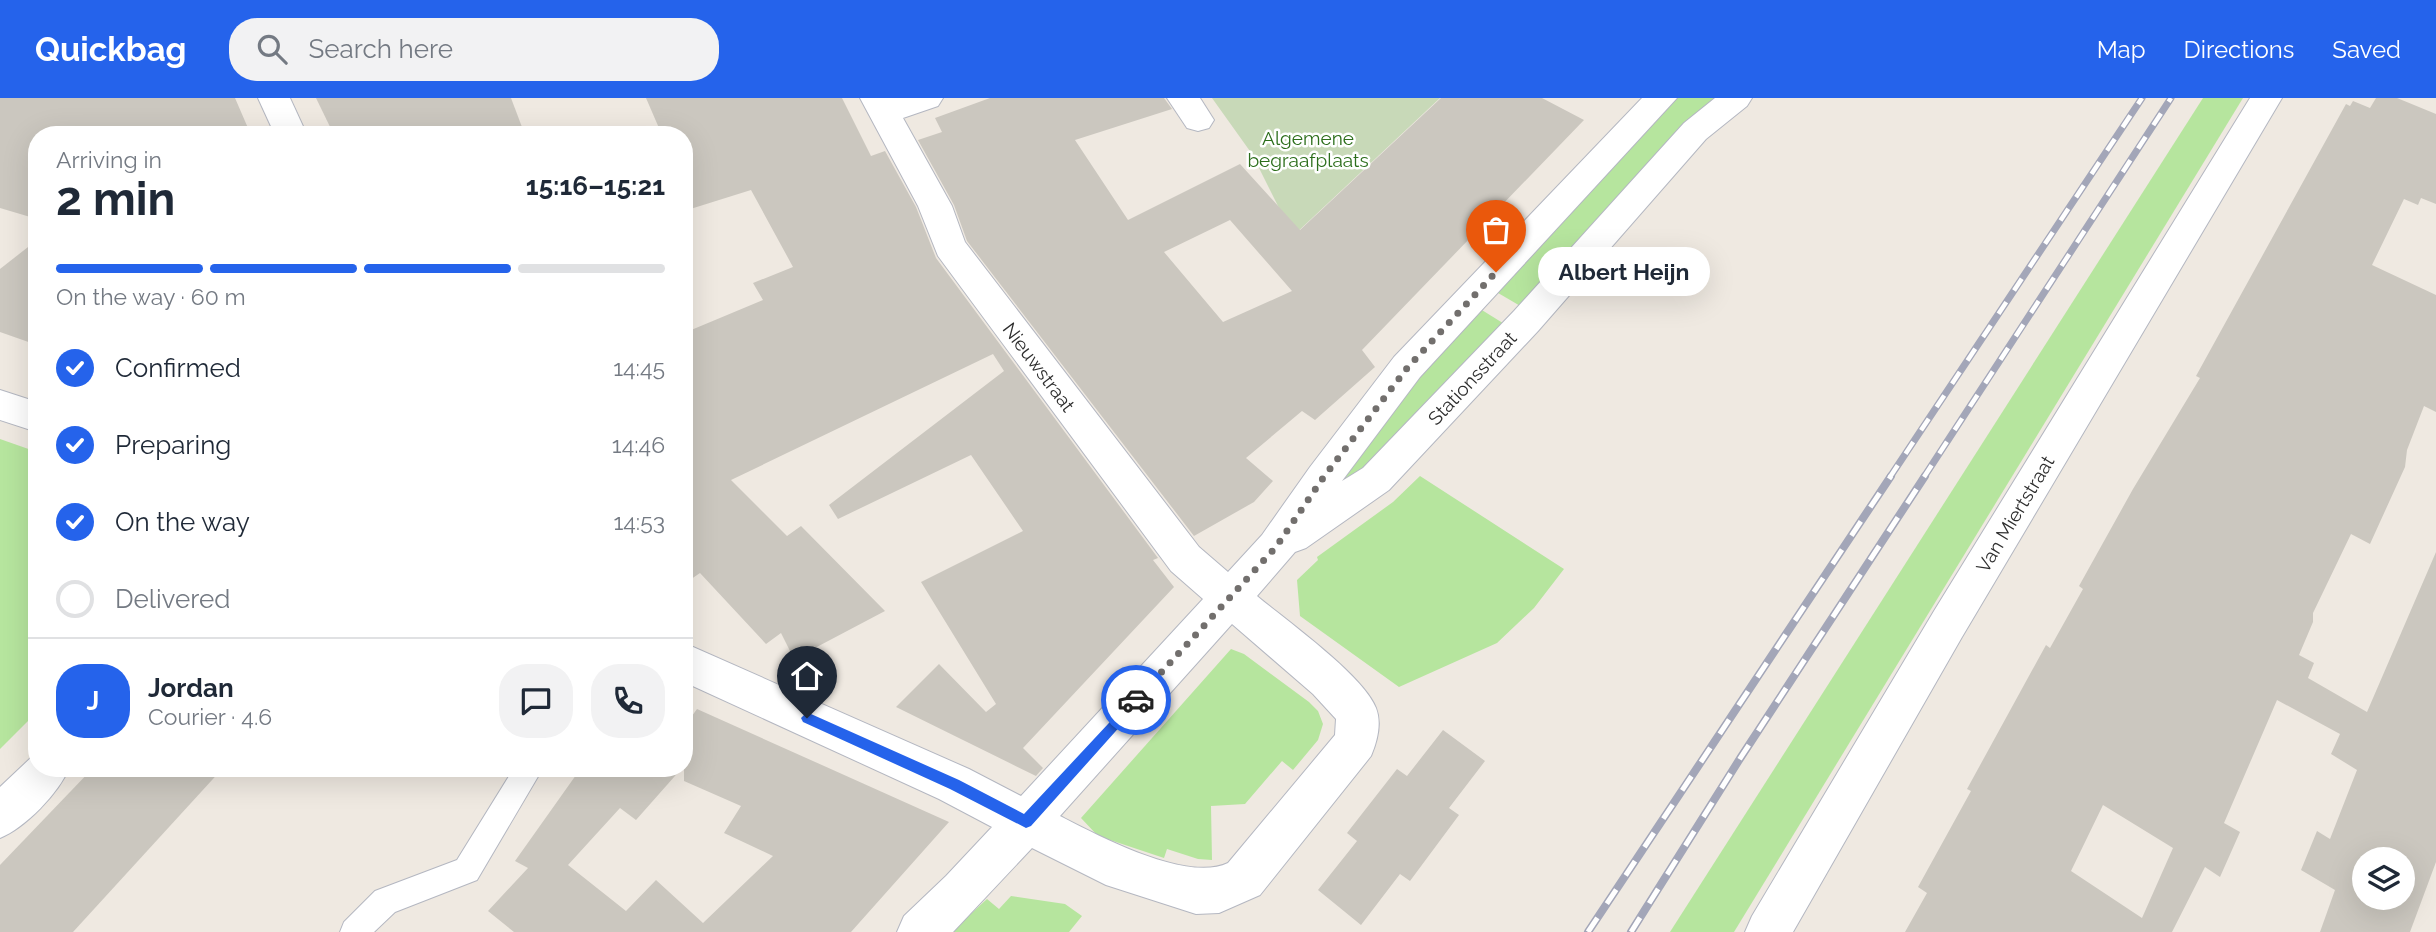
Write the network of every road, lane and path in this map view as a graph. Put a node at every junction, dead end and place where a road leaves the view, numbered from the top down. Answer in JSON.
{"nodes":[{"id":1,"x":274,"y":98,"type":"edge"},
{"id":2,"x":927,"y":98,"type":"edge"},
{"id":3,"x":1661,"y":98,"type":"edge"},
{"id":4,"x":1736,"y":98,"type":"edge"},
{"id":5,"x":2266,"y":98,"type":"edge"},
{"id":6,"x":880,"y":105,"type":"edge"},
{"id":7,"x":287,"y":126,"type":"edge"},
{"id":8,"x":0,"y":405,"type":"edge"},
{"id":9,"x":28,"y":414,"type":"edge"},
{"id":10,"x":1276,"y":547,"type":"junction"},
{"id":11,"x":1228,"y":598,"type":"junction"},
{"id":12,"x":693,"y":666,"type":"edge"},
{"id":13,"x":39,"y":777,"type":"edge"},
{"id":14,"x":524,"y":777,"type":"edge"},
{"id":15,"x":0,"y":817,"type":"edge"},
{"id":16,"x":1026,"y":822,"type":"junction"},
{"id":17,"x":354,"y":932,"type":"edge"},
{"id":18,"x":920,"y":932,"type":"edge"},
{"id":19,"x":1768,"y":932,"type":"edge"}],
"edges":[{"from":1,"to":7,"type":"street"},
{"from":2,"to":6,"type":"street","name":"Nieuwstraat"},
{"from":3,"to":10,"type":"street","name":"Stationsstraat"},
{"from":4,"to":10,"type":"street","name":"Stationsstraat"},
{"from":5,"to":19,"type":"street","name":"Van Miertstraat"},
{"from":6,"to":11,"type":"street","name":"Nieuwstraat"},
{"from":8,"to":9,"type":"street"},
{"from":10,"to":11,"type":"street","name":"Stationsstraat"},
{"from":11,"to":16,"type":"street","name":"Stationsstraat"},
{"from":11,"to":16,"type":"street"},
{"from":12,"to":16,"type":"street"},
{"from":13,"to":15,"type":"street"},
{"from":14,"to":17,"type":"lane"},
{"from":16,"to":18,"type":"street","name":"Stationsstraat"}]}
